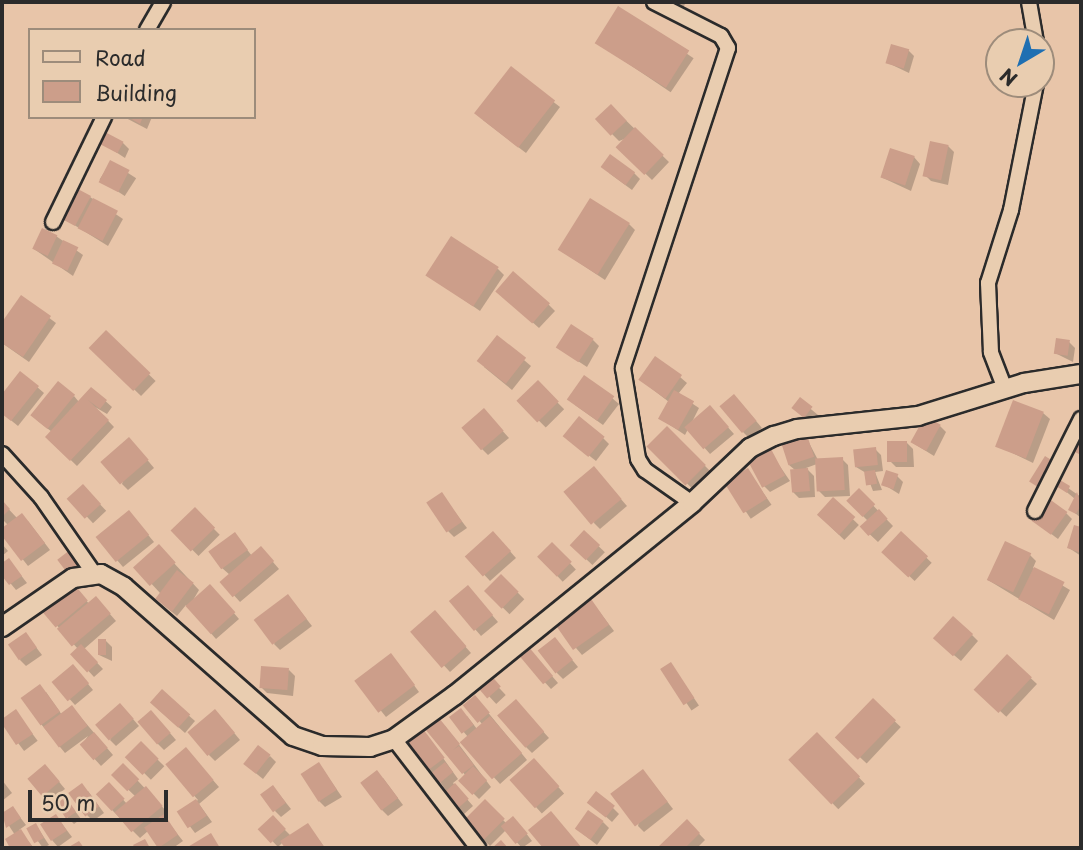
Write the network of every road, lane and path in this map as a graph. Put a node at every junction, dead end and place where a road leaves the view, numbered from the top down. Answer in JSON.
{"nodes":[{"id":1,"x":163,"y":2,"type":"edge"},
{"id":2,"x":654,"y":2,"type":"edge"},
{"id":3,"x":1029,"y":2,"type":"edge"},
{"id":4,"x":148,"y":28,"type":"edge"},
{"id":5,"x":1034,"y":28,"type":"edge"},
{"id":6,"x":1033,"y":98,"type":"edge"},
{"id":7,"x":103,"y":119,"type":"edge"},
{"id":8,"x":54,"y":222,"type":"dead end"},
{"id":9,"x":1081,"y":374,"type":"edge"},
{"id":10,"x":1005,"y":389,"type":"junction"},
{"id":11,"x":1081,"y":419,"type":"edge"},
{"id":12,"x":2,"y":454,"type":"edge"},
{"id":13,"x":692,"y":503,"type":"junction"},
{"id":14,"x":1035,"y":511,"type":"dead end"},
{"id":15,"x":93,"y":572,"type":"junction"},
{"id":16,"x":2,"y":627,"type":"edge"},
{"id":17,"x":394,"y":739,"type":"junction"},
{"id":18,"x":478,"y":848,"type":"edge"}],
"edges":[{"from":1,"to":4,"type":"street"},
{"from":2,"to":13,"type":"street"},
{"from":3,"to":5,"type":"street"},
{"from":6,"to":10,"type":"street"},
{"from":7,"to":8,"type":"street"},
{"from":9,"to":10,"type":"street"},
{"from":10,"to":13,"type":"street"},
{"from":11,"to":14,"type":"street"},
{"from":12,"to":15,"type":"street"},
{"from":13,"to":17,"type":"street"},
{"from":15,"to":16,"type":"street"},
{"from":15,"to":17,"type":"street"},
{"from":17,"to":18,"type":"street"}]}
